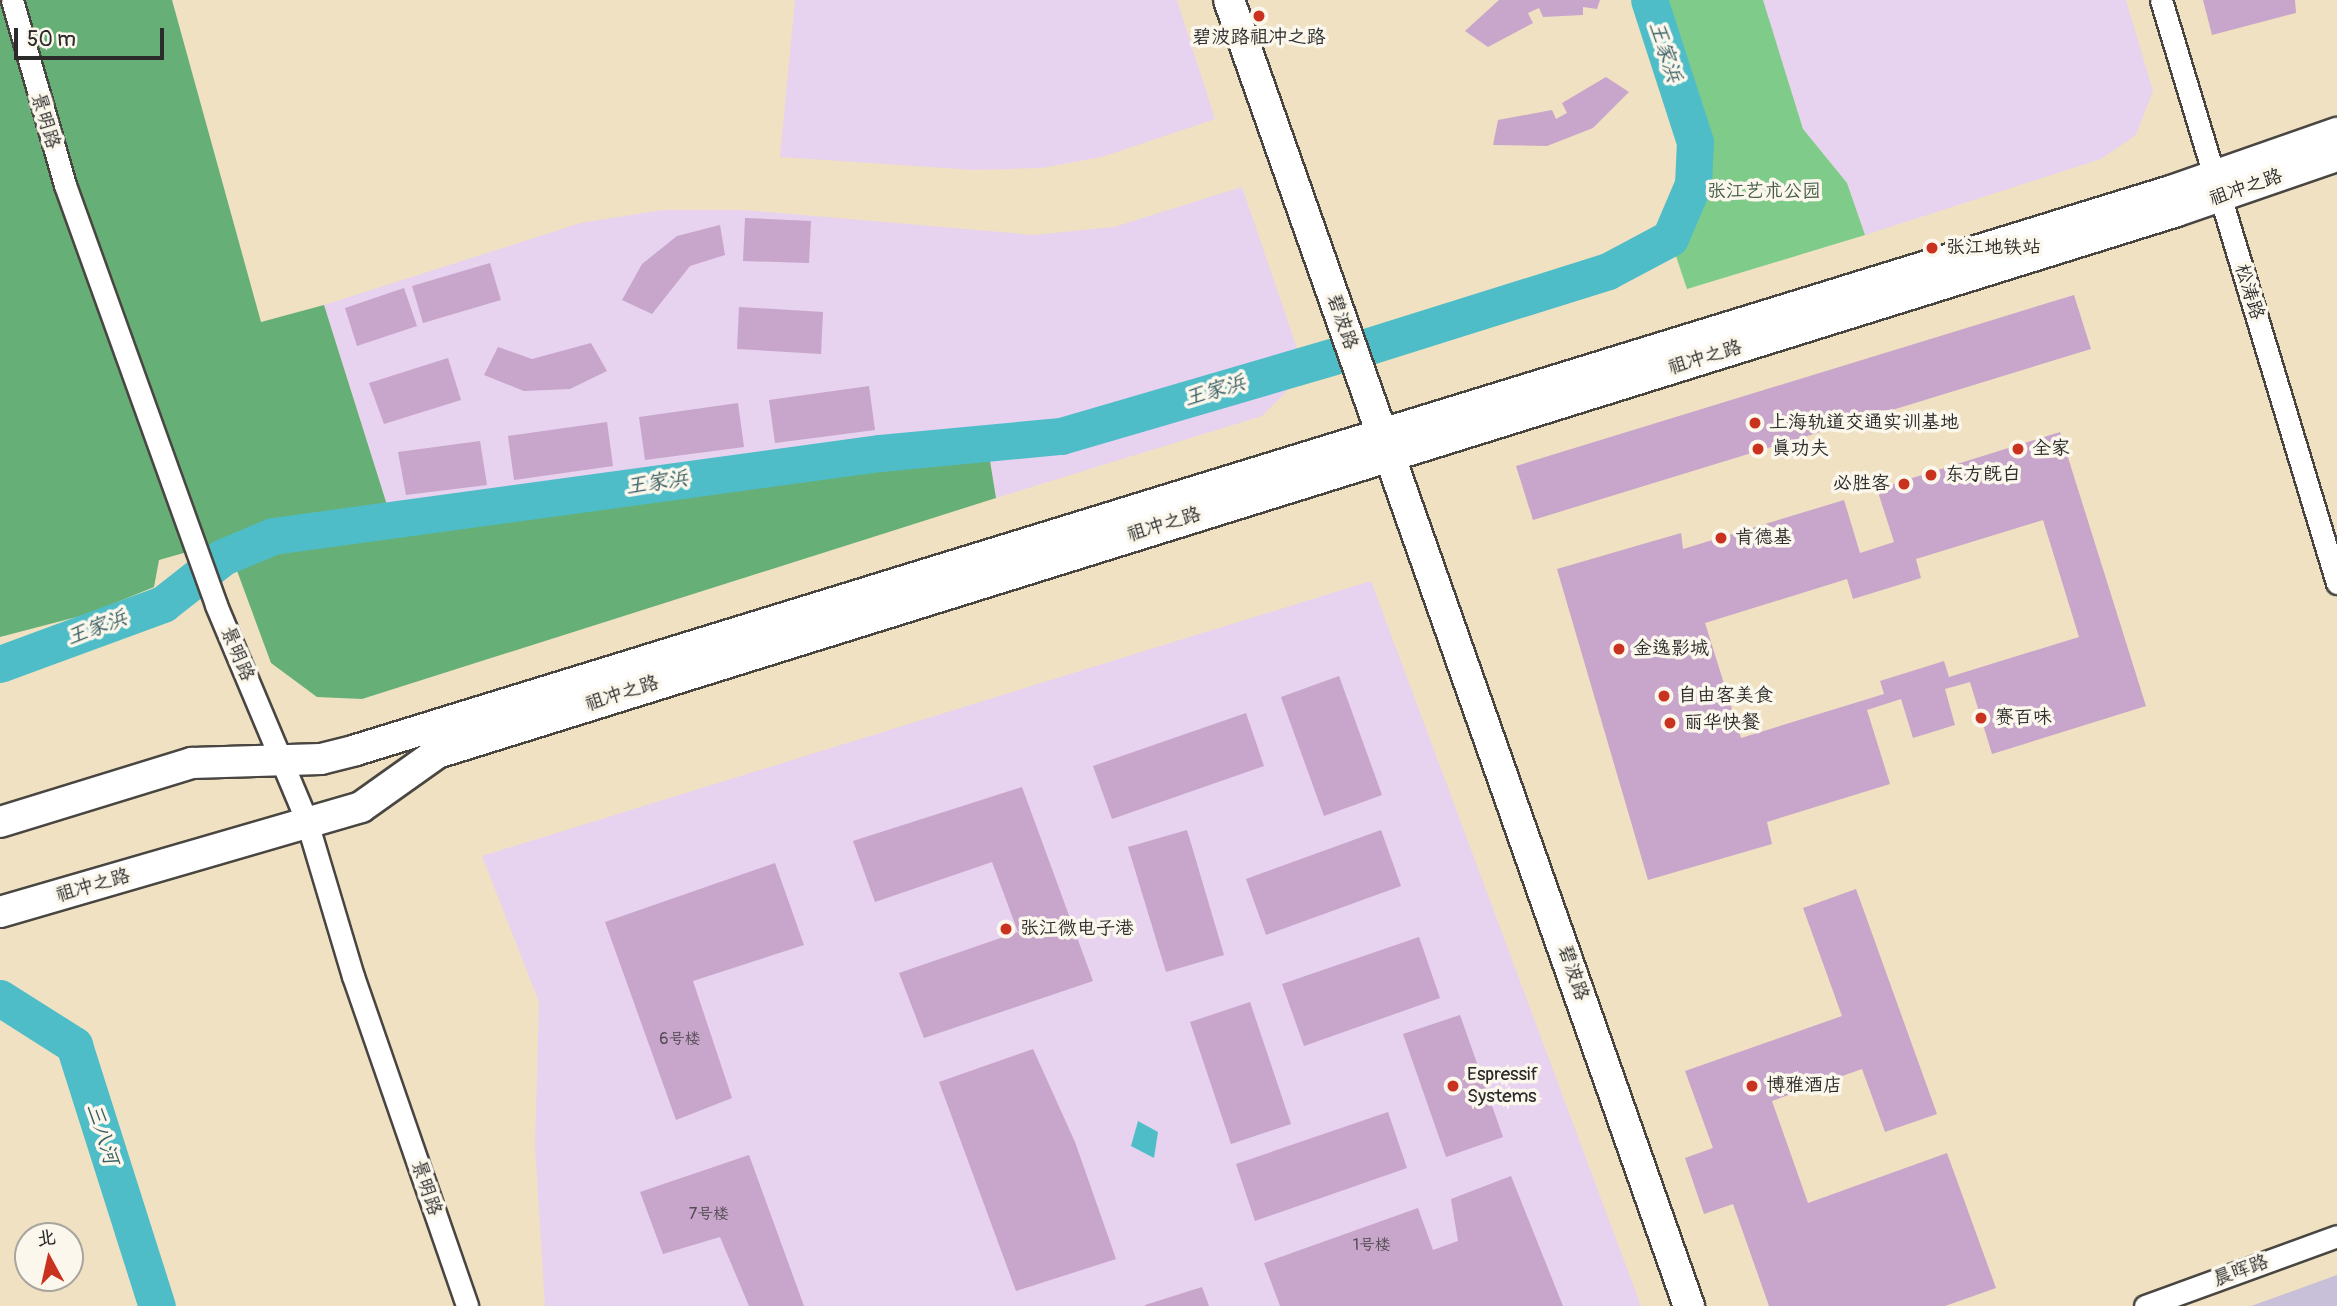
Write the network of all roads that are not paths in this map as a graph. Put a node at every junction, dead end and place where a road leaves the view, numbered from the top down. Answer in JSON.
{"nodes":[{"id":1,"x":12,"y":0,"type":"edge"},
{"id":2,"x":1229,"y":0,"type":"edge"},
{"id":3,"x":2161,"y":0,"type":"edge"},
{"id":4,"x":2337,"y":133,"type":"edge"},
{"id":5,"x":2337,"y":156,"type":"edge"},
{"id":6,"x":2217,"y":186,"type":"junction"},
{"id":7,"x":1384,"y":444,"type":"junction"},
{"id":8,"x":2337,"y":583,"type":"edge"},
{"id":9,"x":1456,"y":643,"type":"junction"},
{"id":10,"x":284,"y":761,"type":"junction"},
{"id":11,"x":0,"y":822,"type":"edge"},
{"id":12,"x":307,"y":822,"type":"junction"},
{"id":13,"x":0,"y":912,"type":"edge"},
{"id":14,"x":2337,"y":1236,"type":"edge"},
{"id":15,"x":467,"y":1306,"type":"edge"},
{"id":16,"x":1679,"y":1306,"type":"edge"},
{"id":17,"x":1689,"y":1306,"type":"edge"},
{"id":18,"x":2145,"y":1306,"type":"edge"}],
"edges":[{"from":1,"to":10,"type":"street","name":"景明路"},
{"from":2,"to":7,"type":"main road","name":"碧波路"},
{"from":3,"to":6,"type":"street","name":"松涛路"},
{"from":4,"to":6,"type":"main road","name":"祖冲之路"},
{"from":5,"to":6,"type":"main road","name":"祖冲之路"},
{"from":6,"to":7,"type":"main road","name":"祖冲之路"},
{"from":6,"to":8,"type":"street","name":"松涛路"},
{"from":7,"to":9,"type":"main road","name":"碧波路"},
{"from":7,"to":10,"type":"main road","name":"祖冲之路"},
{"from":7,"to":12,"type":"main road","name":"祖冲之路"},
{"from":9,"to":16,"type":"main road","name":"碧波路"},
{"from":9,"to":17,"type":"main road","name":"碧波路"},
{"from":10,"to":11,"type":"main road","name":"祖冲之路"},
{"from":10,"to":12,"type":"street","name":"景明路"},
{"from":12,"to":13,"type":"main road","name":"祖冲之路"},
{"from":12,"to":15,"type":"street","name":"景明路"},
{"from":14,"to":18,"type":"street","name":"晨晖路"}]}
